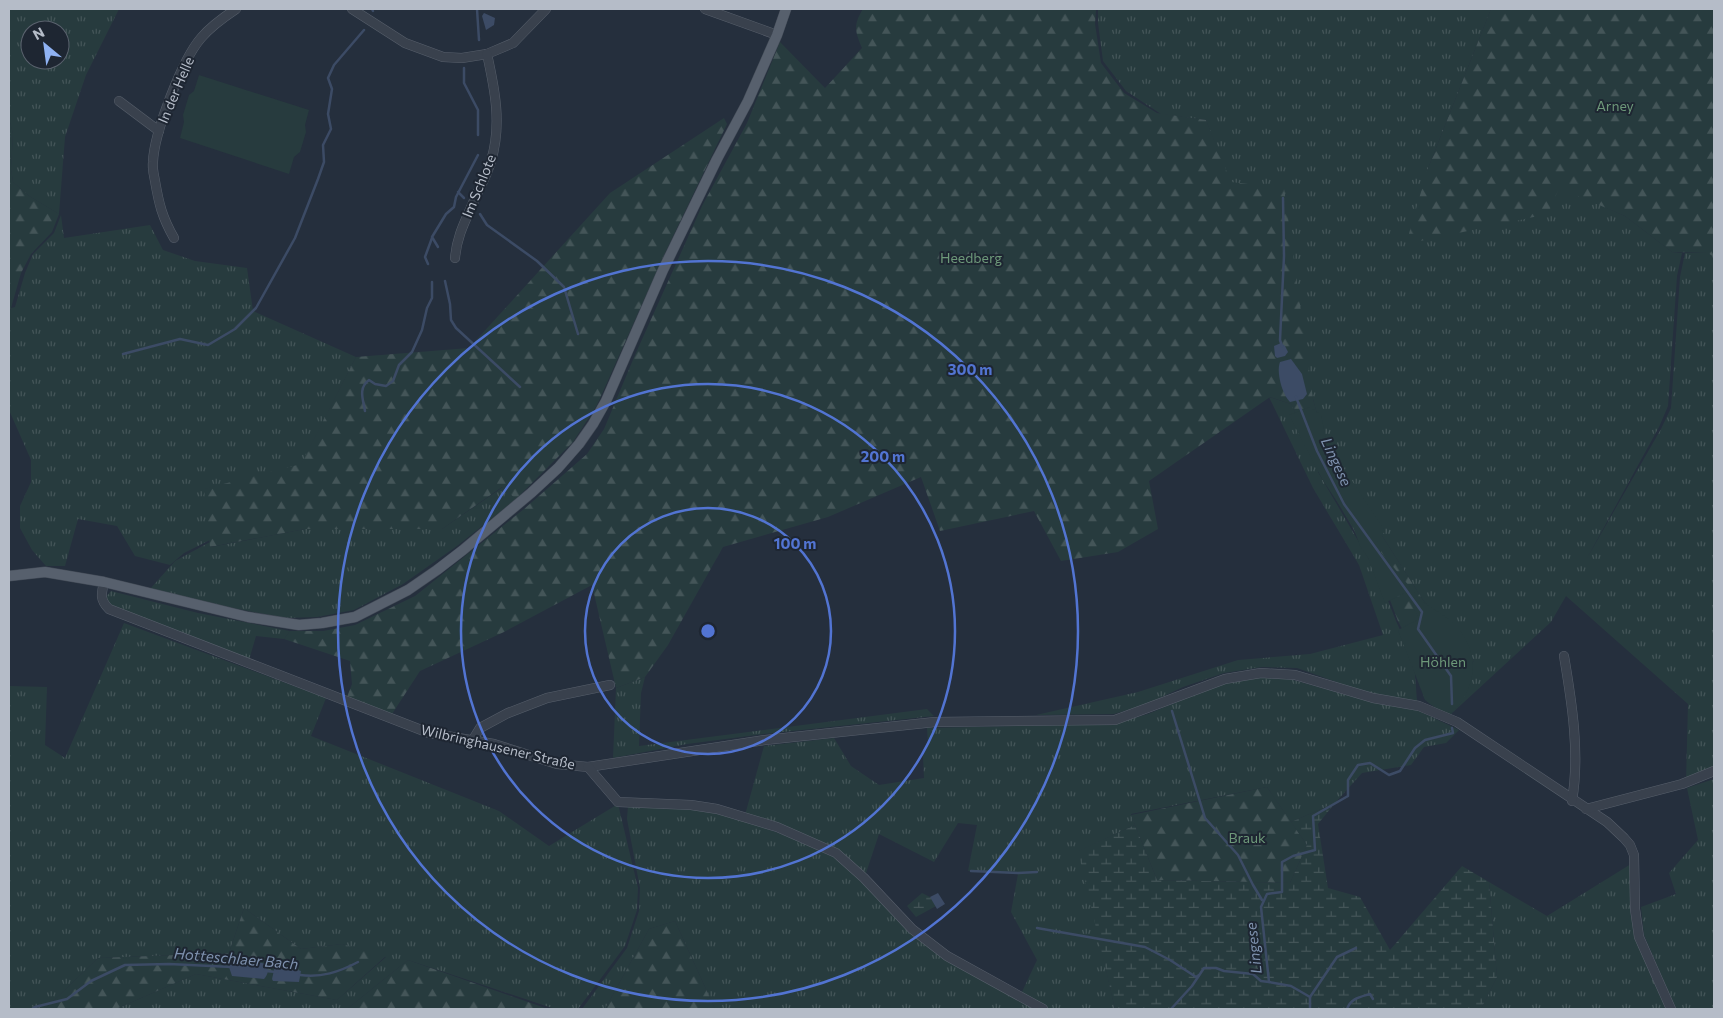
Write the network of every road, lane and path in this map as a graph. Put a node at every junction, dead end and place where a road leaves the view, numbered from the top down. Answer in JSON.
{"nodes":[{"id":1,"x":236,"y":9,"type":"edge"},
{"id":2,"x":352,"y":9,"type":"edge"},
{"id":3,"x":546,"y":9,"type":"edge"},
{"id":4,"x":705,"y":9,"type":"edge"},
{"id":5,"x":786,"y":9,"type":"edge"},
{"id":6,"x":777,"y":35,"type":"junction"},
{"id":7,"x":487,"y":54,"type":"junction"},
{"id":8,"x":119,"y":101,"type":"dead end"},
{"id":9,"x":159,"y":131,"type":"junction"},
{"id":10,"x":174,"y":238,"type":"dead end"},
{"id":11,"x":455,"y":258,"type":"dead end"},
{"id":12,"x":9,"y":576,"type":"edge"},
{"id":13,"x":104,"y":582,"type":"junction"},
{"id":14,"x":1564,"y":656,"type":"dead end"},
{"id":15,"x":610,"y":684,"type":"dead end"},
{"id":16,"x":472,"y":741,"type":"junction"},
{"id":17,"x":588,"y":767,"type":"junction"},
{"id":18,"x":1714,"y":772,"type":"edge"},
{"id":19,"x":1572,"y":801,"type":"junction"},
{"id":20,"x":1586,"y":809,"type":"junction"},
{"id":21,"x":1043,"y":1009,"type":"edge"},
{"id":22,"x":1671,"y":1009,"type":"edge"}],
"edges":[{"from":1,"to":9,"type":"street","name":"In der Helle"},
{"from":2,"to":7,"type":"street"},
{"from":3,"to":7,"type":"street"},
{"from":4,"to":6,"type":"street"},
{"from":5,"to":6,"type":"main road"},
{"from":6,"to":13,"type":"main road"},
{"from":7,"to":11,"type":"street","name":"Im Schlote"},
{"from":8,"to":9,"type":"street","name":"In der Helle"},
{"from":9,"to":10,"type":"street","name":"In der Helle"},
{"from":12,"to":13,"type":"main road"},
{"from":13,"to":16,"type":"street","name":"Wilbringhausener Straße"},
{"from":14,"to":19,"type":"street"},
{"from":15,"to":16,"type":"street"},
{"from":16,"to":17,"type":"street","name":"Wilbringhausener Straße"},
{"from":17,"to":19,"type":"street","name":"Wilbringhausener Straße"},
{"from":17,"to":21,"type":"street"},
{"from":18,"to":20,"type":"street"},
{"from":19,"to":20,"type":"street","name":"Wilbringhausener Straße"},
{"from":20,"to":22,"type":"street","name":"Wilbringhausener Straße"}]}
